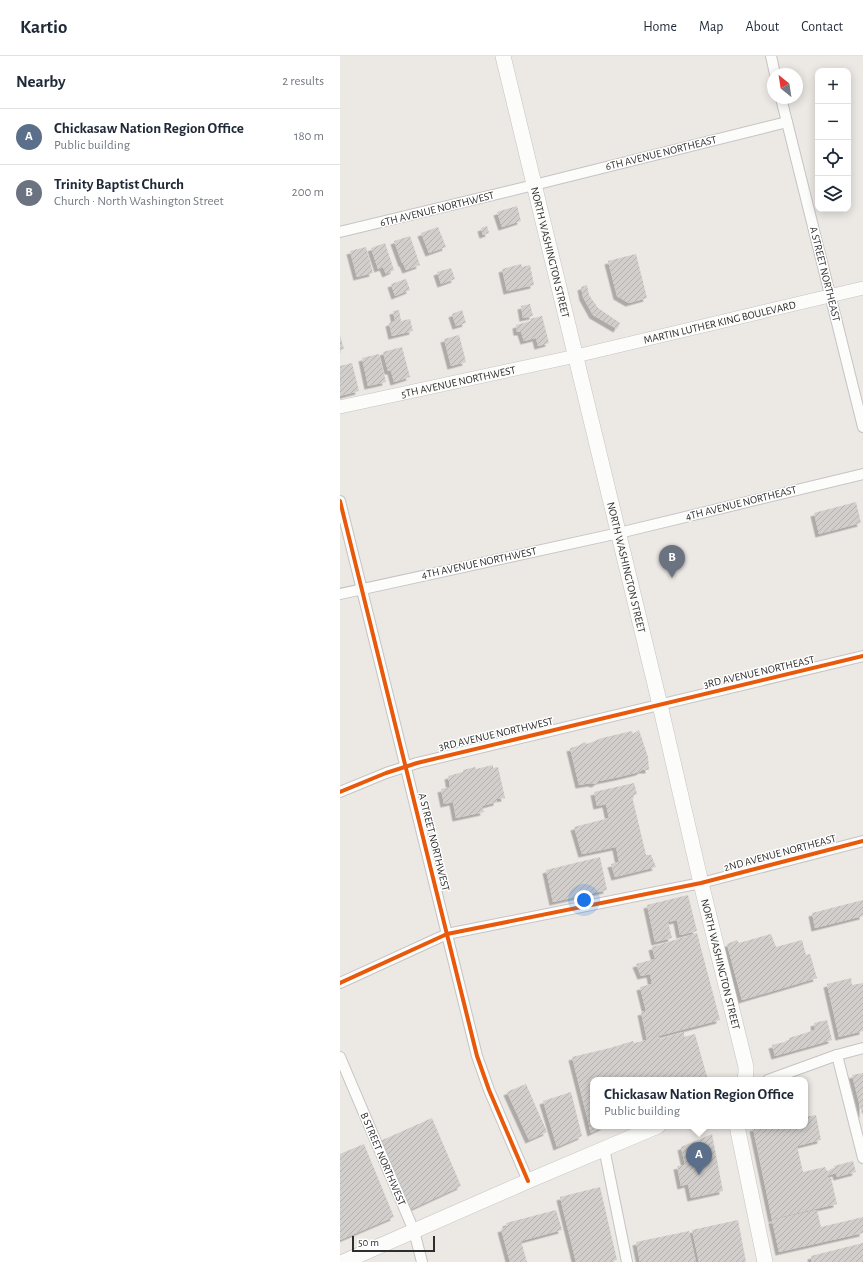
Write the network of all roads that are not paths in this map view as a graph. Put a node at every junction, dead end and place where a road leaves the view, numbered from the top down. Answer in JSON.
{"nodes":[{"id":1,"x":503,"y":56,"type":"edge"},
{"id":2,"x":771,"y":56,"type":"edge"},
{"id":3,"x":774,"y":68,"type":"edge"},
{"id":4,"x":782,"y":104,"type":"edge"},
{"id":5,"x":787,"y":122,"type":"junction"},
{"id":6,"x":534,"y":185,"type":"junction"},
{"id":7,"x":340,"y":232,"type":"edge"},
{"id":8,"x":862,"y":288,"type":"edge"},
{"id":9,"x":831,"y":296,"type":"junction"},
{"id":10,"x":576,"y":356,"type":"junction"},
{"id":11,"x":340,"y":407,"type":"edge"},
{"id":12,"x":863,"y":427,"type":"edge"},
{"id":13,"x":863,"y":474,"type":"edge"},
{"id":14,"x":340,"y":501,"type":"edge"},
{"id":15,"x":619,"y":533,"type":"junction"},
{"id":16,"x":362,"y":588,"type":"junction"},
{"id":17,"x":340,"y":594,"type":"edge"},
{"id":18,"x":863,"y":656,"type":"edge"},
{"id":19,"x":660,"y":705,"type":"junction"},
{"id":20,"x":406,"y":766,"type":"junction"},
{"id":21,"x":340,"y":792,"type":"edge"},
{"id":22,"x":863,"y":841,"type":"edge"},
{"id":23,"x":701,"y":883,"type":"junction"},
{"id":24,"x":447,"y":934,"type":"junction"},
{"id":25,"x":340,"y":983,"type":"edge"},
{"id":26,"x":863,"y":1048,"type":"edge"},
{"id":27,"x":837,"y":1055,"type":"junction"},
{"id":28,"x":340,"y":1057,"type":"edge"},
{"id":29,"x":745,"y":1077,"type":"edge"},
{"id":30,"x":776,"y":1077,"type":"edge"},
{"id":31,"x":651,"y":1129,"type":"edge"},
{"id":32,"x":738,"y":1129,"type":"edge"},
{"id":33,"x":604,"y":1148,"type":"junction"},
{"id":34,"x":863,"y":1158,"type":"edge"},
{"id":35,"x":528,"y":1181,"type":"junction"},
{"id":36,"x":414,"y":1231,"type":"junction"},
{"id":37,"x":343,"y":1262,"type":"edge"},
{"id":38,"x":422,"y":1262,"type":"edge"},
{"id":39,"x":627,"y":1262,"type":"edge"},
{"id":40,"x":765,"y":1262,"type":"edge"}],
"edges":[{"from":1,"to":6,"type":"main road","name":"NORTH WASHINGTON STREET"},
{"from":2,"to":3,"type":"street"},
{"from":4,"to":5,"type":"street","name":"A STREET NORTHEAST"},
{"from":5,"to":6,"type":"street","name":"6TH AVENUE NORTHEAST"},
{"from":5,"to":9,"type":"street","name":"A STREET NORTHEAST"},
{"from":6,"to":7,"type":"street","name":"6TH AVENUE NORTHWEST"},
{"from":6,"to":10,"type":"main road","name":"NORTH WASHINGTON STREET"},
{"from":8,"to":9,"type":"street","name":"MARTIN LUTHER KING BOULEVARD"},
{"from":9,"to":10,"type":"street","name":"MARTIN LUTHER KING BOULEVARD"},
{"from":9,"to":12,"type":"street","name":"A STREET NORTHEAST"},
{"from":10,"to":11,"type":"street","name":"5TH AVENUE NORTHWEST"},
{"from":10,"to":15,"type":"main road","name":"NORTH WASHINGTON STREET"},
{"from":13,"to":15,"type":"street","name":"4TH AVENUE NORTHEAST"},
{"from":14,"to":16,"type":"street","name":"A STREET NORTHWEST"},
{"from":15,"to":16,"type":"street","name":"4TH AVENUE NORTHWEST"},
{"from":15,"to":19,"type":"main road","name":"NORTH WASHINGTON STREET"},
{"from":16,"to":17,"type":"street","name":"4TH AVENUE NORTHWEST"},
{"from":16,"to":20,"type":"street","name":"A STREET NORTHWEST"},
{"from":18,"to":19,"type":"street","name":"3RD AVENUE NORTHEAST"},
{"from":19,"to":20,"type":"street","name":"3RD AVENUE NORTHWEST"},
{"from":19,"to":23,"type":"main road","name":"NORTH WASHINGTON STREET"},
{"from":20,"to":21,"type":"street","name":"3RD AVENUE NORTHWEST"},
{"from":20,"to":24,"type":"street","name":"A STREET NORTHWEST"},
{"from":22,"to":23,"type":"street","name":"2ND AVENUE NORTHEAST"},
{"from":23,"to":24,"type":"street","name":"2ND AVENUE NORTHEAST"},
{"from":23,"to":29,"type":"main road","name":"NORTH WASHINGTON STREET"},
{"from":24,"to":25,"type":"street","name":"2ND AVENUE NORTHEAST"},
{"from":24,"to":35,"type":"street","name":"A STREET NORTHWEST"},
{"from":26,"to":27,"type":"street"},
{"from":27,"to":30,"type":"street"},
{"from":27,"to":34,"type":"street"},
{"from":28,"to":36,"type":"street","name":"B STREET NORTHWEST"},
{"from":31,"to":33,"type":"main road"},
{"from":32,"to":40,"type":"main road"},
{"from":33,"to":35,"type":"main road"},
{"from":33,"to":39,"type":"street"},
{"from":35,"to":36,"type":"main road"},
{"from":36,"to":37,"type":"main road"},
{"from":36,"to":38,"type":"street","name":"B STREET NORTHWEST"}]}
